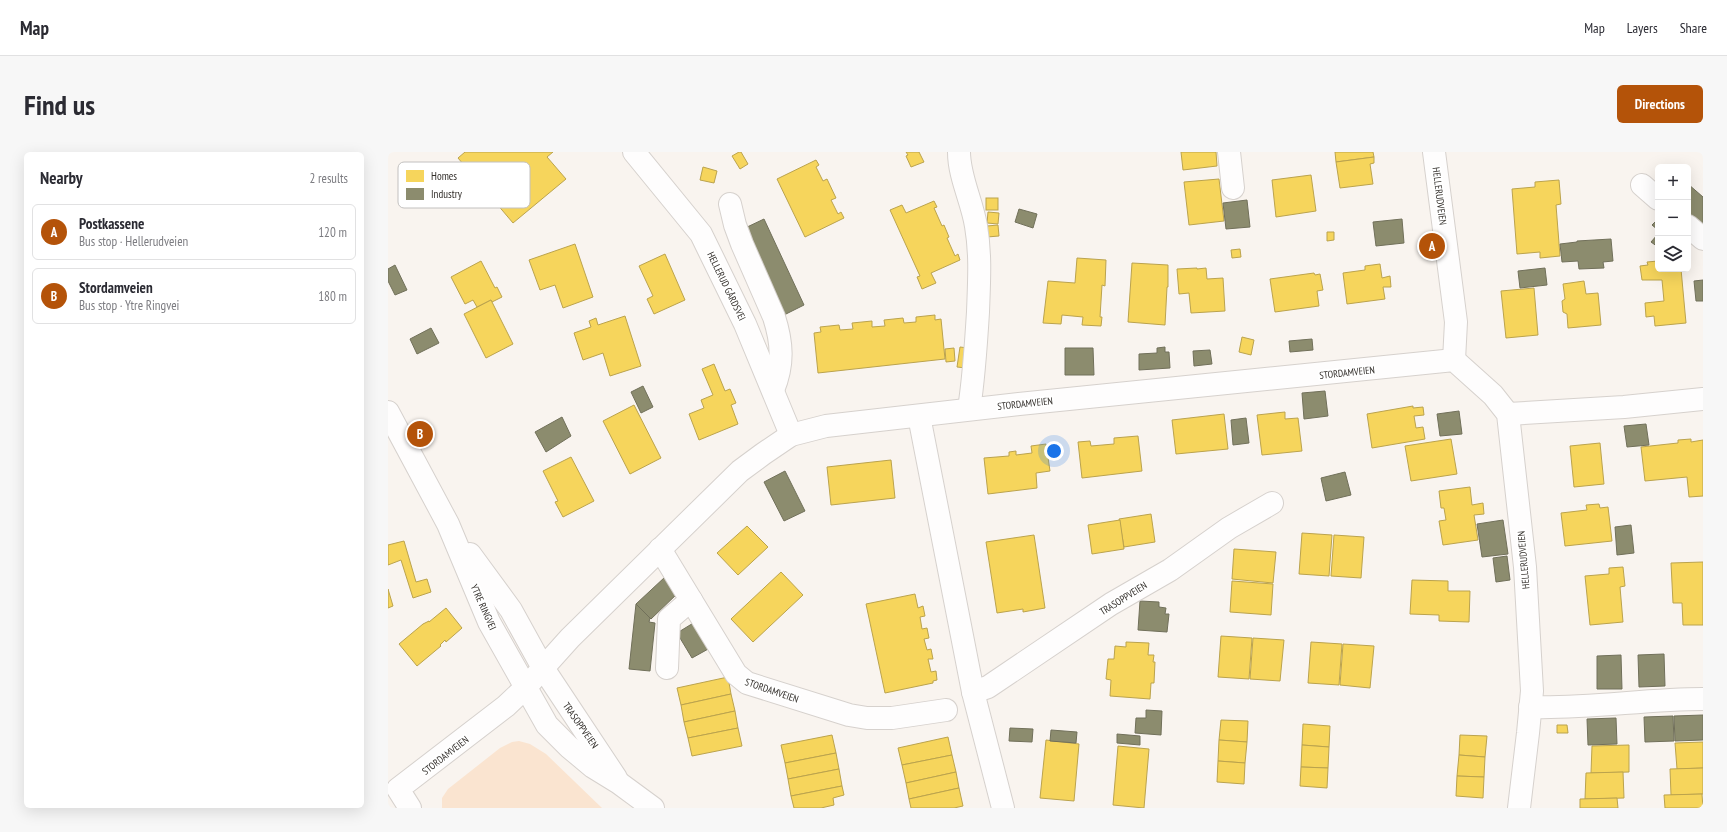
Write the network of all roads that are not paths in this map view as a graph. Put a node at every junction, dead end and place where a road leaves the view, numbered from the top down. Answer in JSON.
{"nodes":[{"id":1,"x":634,"y":152,"type":"edge"},
{"id":2,"x":959,"y":152,"type":"edge"},
{"id":3,"x":1229,"y":152,"type":"edge"},
{"id":4,"x":1434,"y":152,"type":"edge"},
{"id":5,"x":1233,"y":188,"type":"dead end"},
{"id":6,"x":730,"y":204,"type":"dead end"},
{"id":7,"x":1691,"y":229,"type":"edge"},
{"id":8,"x":1703,"y":239,"type":"edge"},
{"id":9,"x":1454,"y":360,"type":"junction"},
{"id":10,"x":773,"y":390,"type":"junction"},
{"id":11,"x":1703,"y":399,"type":"edge"},
{"id":12,"x":969,"y":410,"type":"junction"},
{"id":13,"x":388,"y":412,"type":"edge"},
{"id":14,"x":1508,"y":414,"type":"junction"},
{"id":15,"x":919,"y":416,"type":"junction"},
{"id":16,"x":792,"y":435,"type":"junction"},
{"id":17,"x":1272,"y":503,"type":"dead end"},
{"id":18,"x":448,"y":524,"type":"junction"},
{"id":19,"x":660,"y":549,"type":"junction"},
{"id":20,"x":691,"y":600,"type":"junction"},
{"id":21,"x":543,"y":668,"type":"junction"},
{"id":22,"x":666,"y":668,"type":"dead end"},
{"id":23,"x":526,"y":687,"type":"junction"},
{"id":24,"x":973,"y":692,"type":"junction"},
{"id":25,"x":1703,"y":699,"type":"edge"},
{"id":26,"x":1530,"y":707,"type":"junction"},
{"id":27,"x":946,"y":710,"type":"dead end"},
{"id":28,"x":619,"y":783,"type":"junction"},
{"id":29,"x":410,"y":808,"type":"edge"},
{"id":30,"x":652,"y":808,"type":"edge"},
{"id":31,"x":1002,"y":808,"type":"edge"},
{"id":32,"x":1519,"y":808,"type":"edge"}],
"edges":[{"from":1,"to":10,"type":"street","name":"HELLERUD GÅRDSVEI"},
{"from":2,"to":12,"type":"street"},
{"from":3,"to":5,"type":"street"},
{"from":4,"to":9,"type":"street","name":"HELLERUDVEIEN"},
{"from":6,"to":10,"type":"street"},
{"from":7,"to":8,"type":"street"},
{"from":9,"to":12,"type":"street","name":"STORDAMVEIEN"},
{"from":9,"to":14,"type":"street"},
{"from":10,"to":16,"type":"street","name":"HELLERUD GÅRDSVEI"},
{"from":11,"to":14,"type":"street"},
{"from":12,"to":15,"type":"street","name":"STORDAMVEIEN"},
{"from":13,"to":18,"type":"street","name":"YTRE RINGVEI"},
{"from":14,"to":26,"type":"street","name":"HELLERUDVEIEN"},
{"from":15,"to":16,"type":"street","name":"STORDAMVEIEN"},
{"from":15,"to":24,"type":"street"},
{"from":16,"to":19,"type":"street","name":"STORDAMVEIEN"},
{"from":17,"to":24,"type":"street","name":"TRASOPPVEIEN"},
{"from":18,"to":21,"type":"street","name":"YTRE RINGVEI"},
{"from":18,"to":23,"type":"street","name":"YTRE RINGVEI"},
{"from":19,"to":20,"type":"street","name":"STORDAMVEIEN"},
{"from":19,"to":21,"type":"street","name":"STORDAMVEIEN"},
{"from":20,"to":22,"type":"street"},
{"from":20,"to":27,"type":"street","name":"STORDAMVEIEN"},
{"from":21,"to":23,"type":"street","name":"STORDAMVEIEN"},
{"from":21,"to":28,"type":"street","name":"TRASOPPVEIEN"},
{"from":23,"to":28,"type":"street","name":"TRASOPPVEIEN"},
{"from":23,"to":29,"type":"street","name":"STORDAMVEIEN"},
{"from":24,"to":31,"type":"street"},
{"from":25,"to":26,"type":"street"},
{"from":26,"to":32,"type":"street","name":"HELLERUDVEIEN"},
{"from":28,"to":30,"type":"street","name":"TRASOPPVEIEN"}]}
